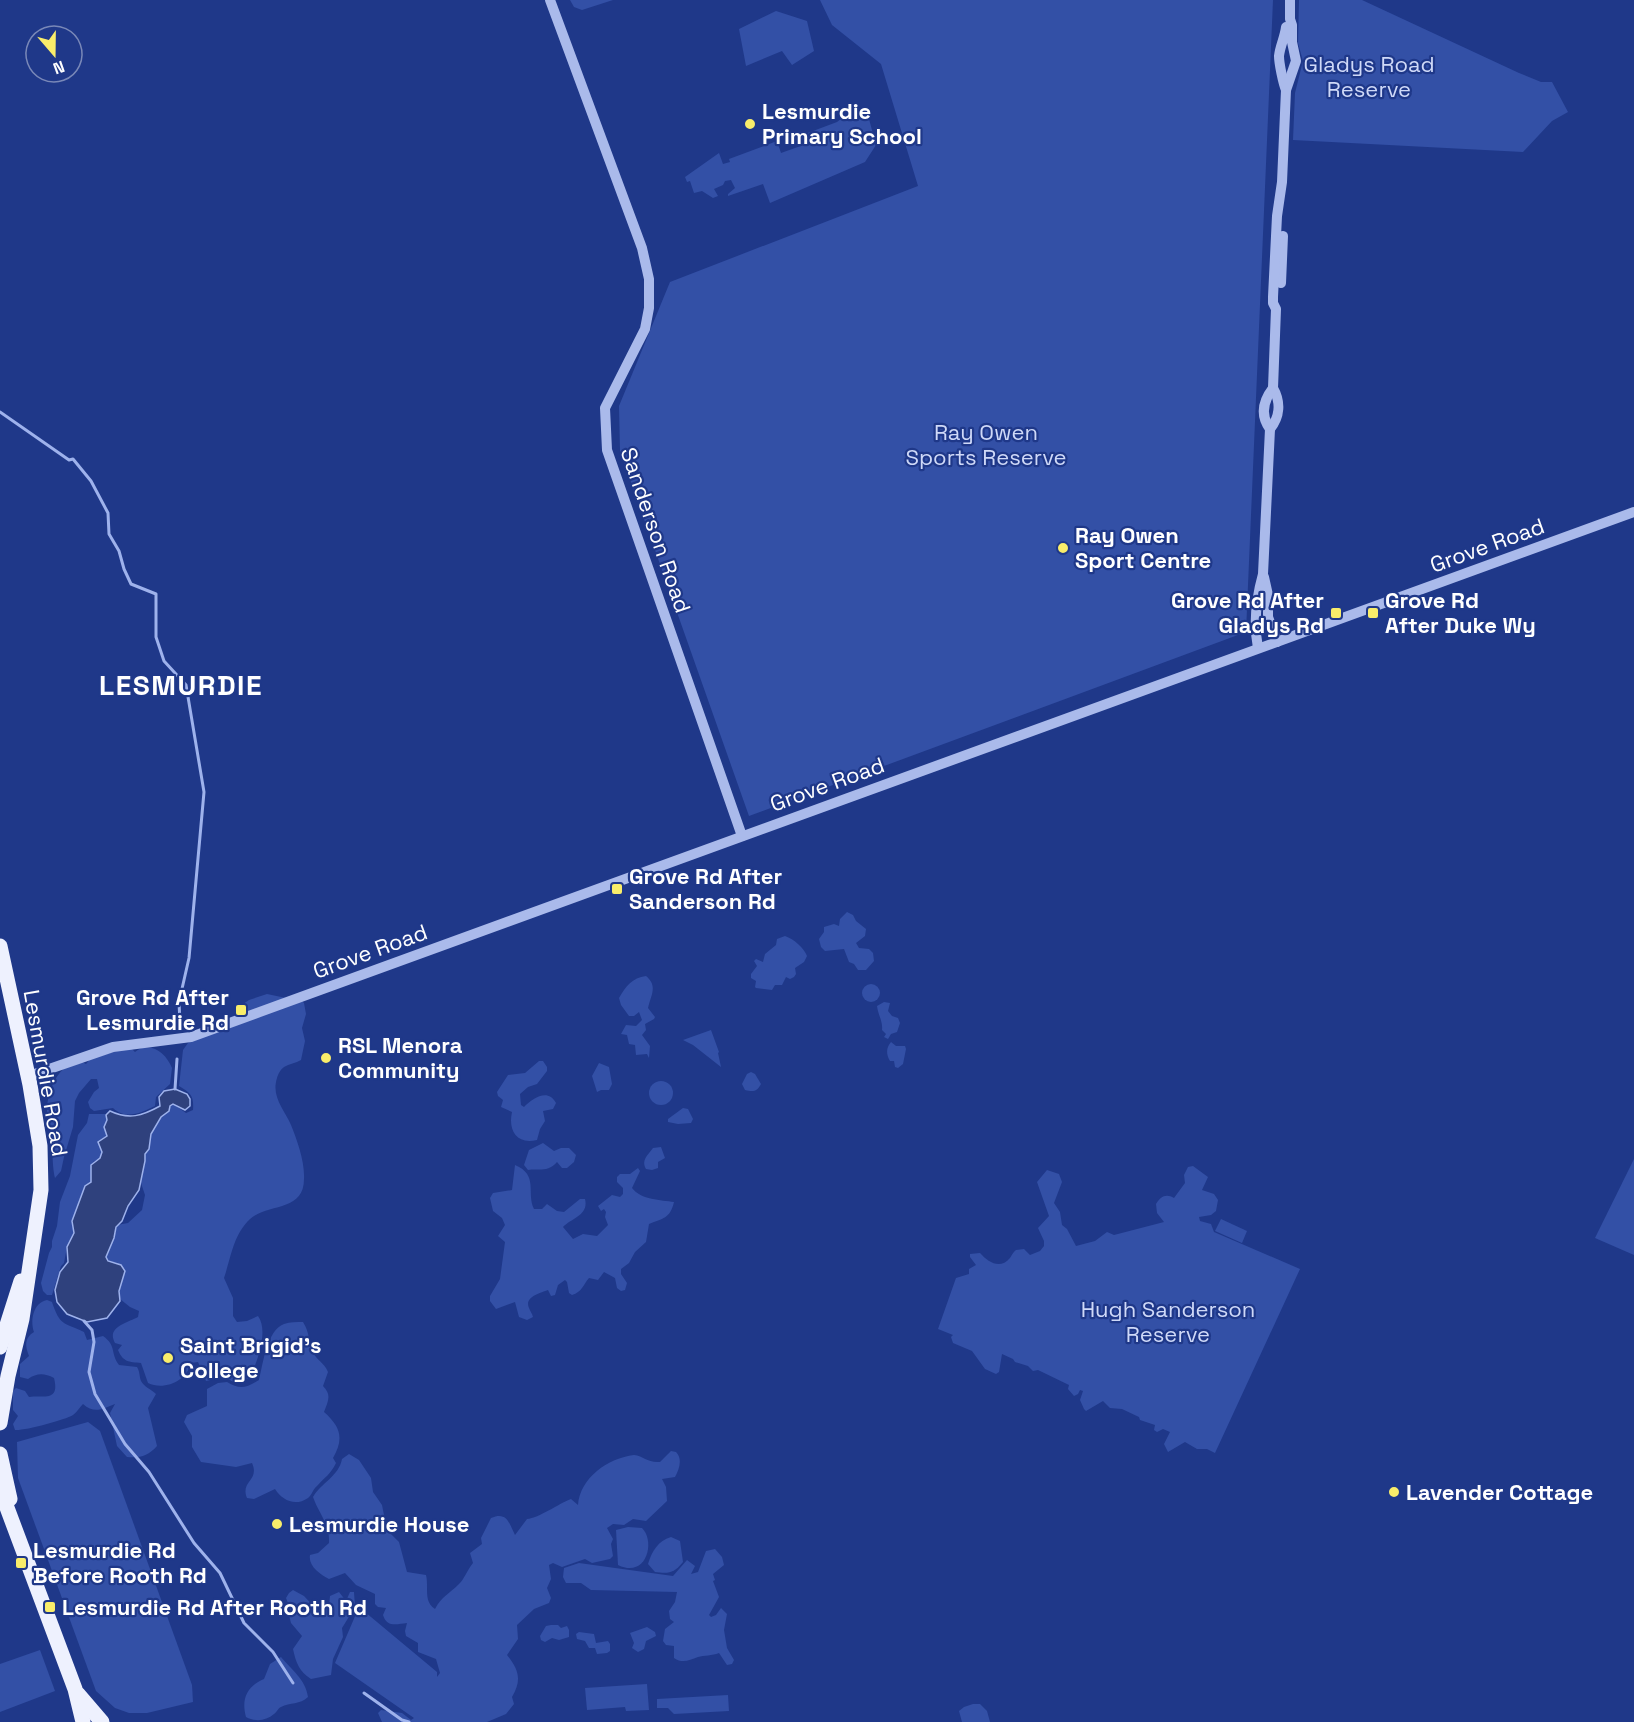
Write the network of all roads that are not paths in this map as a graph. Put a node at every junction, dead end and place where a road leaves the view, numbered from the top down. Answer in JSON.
{"nodes":[{"id":1,"x":550,"y":0,"type":"edge"},
{"id":2,"x":1290,"y":0,"type":"edge"},
{"id":3,"x":1290,"y":19,"type":"junction"},
{"id":4,"x":1286,"y":90,"type":"junction"},
{"id":5,"x":1634,"y":512,"type":"edge"},
{"id":6,"x":1263,"y":574,"type":"junction"},
{"id":7,"x":1276,"y":642,"type":"junction"},
{"id":8,"x":1258,"y":648,"type":"junction"},
{"id":9,"x":742,"y":836,"type":"junction"},
{"id":10,"x":0,"y":946,"type":"edge"},
{"id":11,"x":28,"y":1076,"type":"junction"},
{"id":12,"x":33,"y":1245,"type":"junction"},
{"id":13,"x":0,"y":1347,"type":"edge"},
{"id":14,"x":0,"y":1422,"type":"edge"},
{"id":15,"x":0,"y":1454,"type":"edge"},
{"id":16,"x":0,"y":1488,"type":"edge"},
{"id":17,"x":18,"y":1540,"type":"junction"},
{"id":18,"x":75,"y":1689,"type":"junction"},
{"id":19,"x":83,"y":1722,"type":"edge"},
{"id":20,"x":102,"y":1722,"type":"edge"}],
"edges":[{"from":1,"to":9,"type":"street","name":"Sanderson Road"},
{"from":2,"to":3,"type":"street"},
{"from":3,"to":4,"type":"street"},
{"from":3,"to":4,"type":"street"},
{"from":4,"to":6,"type":"street"},
{"from":5,"to":7,"type":"street","name":"Grove Road"},
{"from":6,"to":7,"type":"street"},
{"from":6,"to":8,"type":"street"},
{"from":7,"to":8,"type":"street","name":"Grove Road"},
{"from":8,"to":9,"type":"street","name":"Grove Road"},
{"from":9,"to":11,"type":"street","name":"Grove Road"},
{"from":10,"to":11,"type":"main road","name":"Lesmurdie Road"},
{"from":11,"to":12,"type":"main road","name":"Lesmurdie Road"},
{"from":12,"to":13,"type":"main road","name":"Lesmurdie Road"},
{"from":12,"to":14,"type":"main road","name":"Lesmurdie Road"},
{"from":15,"to":17,"type":"main road"},
{"from":16,"to":17,"type":"main road"},
{"from":17,"to":18,"type":"main road"},
{"from":18,"to":19,"type":"main road"},
{"from":18,"to":20,"type":"main road"}]}
